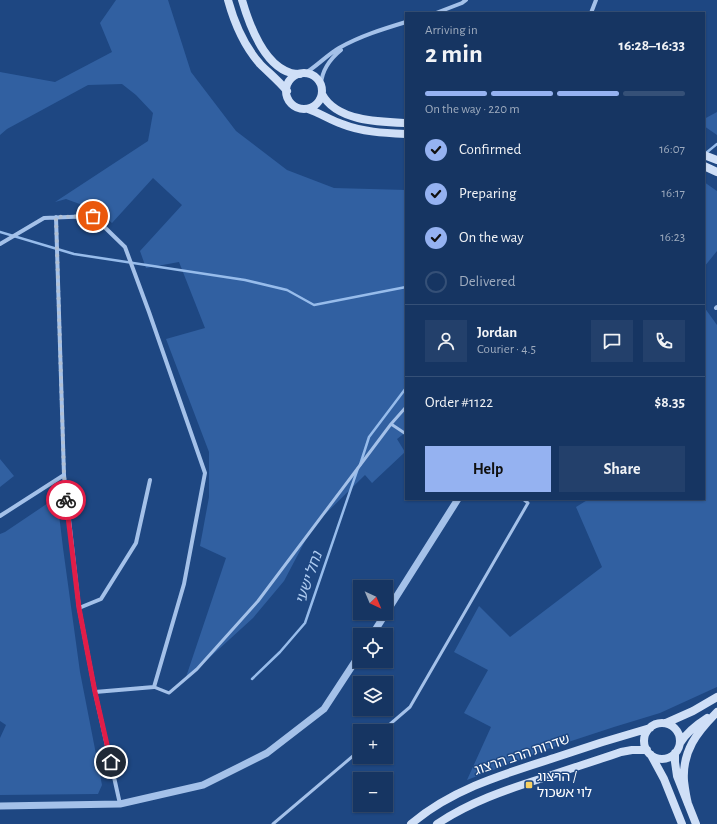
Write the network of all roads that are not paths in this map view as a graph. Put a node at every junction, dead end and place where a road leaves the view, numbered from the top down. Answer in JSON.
{"nodes":[{"id":1,"x":228,"y":0,"type":"edge"},
{"id":2,"x":242,"y":0,"type":"edge"},
{"id":3,"x":466,"y":0,"type":"edge"},
{"id":4,"x":596,"y":0,"type":"edge"},
{"id":5,"x":439,"y":12,"type":"edge"},
{"id":6,"x":591,"y":12,"type":"edge"},
{"id":7,"x":405,"y":22,"type":"edge"},
{"id":8,"x":357,"y":40,"type":"junction"},
{"id":9,"x":302,"y":74,"type":"junction"},
{"id":10,"x":321,"y":84,"type":"junction"},
{"id":11,"x":287,"y":91,"type":"junction"},
{"id":12,"x":322,"y":94,"type":"junction"},
{"id":13,"x":308,"y":109,"type":"junction"},
{"id":14,"x":405,"y":123,"type":"edge"},
{"id":15,"x":405,"y":134,"type":"edge"},
{"id":16,"x":705,"y":155,"type":"edge"},
{"id":17,"x":717,"y":160,"type":"edge"},
{"id":18,"x":705,"y":166,"type":"edge"},
{"id":19,"x":717,"y":172,"type":"edge"},
{"id":20,"x":56,"y":217,"type":"junction"},
{"id":21,"x":0,"y":244,"type":"edge"},
{"id":22,"x":405,"y":409,"type":"edge"},
{"id":23,"x":391,"y":424,"type":"junction"},
{"id":24,"x":405,"y":433,"type":"edge"},
{"id":25,"x":64,"y":475,"type":"junction"},
{"id":26,"x":150,"y":480,"type":"dead end"},
{"id":27,"x":457,"y":500,"type":"edge"},
{"id":28,"x":524,"y":500,"type":"edge"},
{"id":29,"x":0,"y":516,"type":"edge"},
{"id":30,"x":393,"y":602,"type":"edge"},
{"id":31,"x":79,"y":608,"type":"junction"},
{"id":32,"x":353,"y":665,"type":"edge"},
{"id":33,"x":154,"y":687,"type":"junction"},
{"id":34,"x":95,"y":692,"type":"junction"},
{"id":35,"x":717,"y":697,"type":"edge"},
{"id":36,"x":717,"y":712,"type":"edge"},
{"id":37,"x":666,"y":723,"type":"junction"},
{"id":38,"x":390,"y":724,"type":"edge"},
{"id":39,"x":650,"y":728,"type":"junction"},
{"id":40,"x":680,"y":743,"type":"junction"},
{"id":41,"x":649,"y":752,"type":"junction"},
{"id":42,"x":675,"y":753,"type":"junction"},
{"id":43,"x":353,"y":756,"type":"edge"},
{"id":44,"x":120,"y":804,"type":"junction"},
{"id":45,"x":688,"y":804,"type":"junction"},
{"id":46,"x":0,"y":806,"type":"edge"},
{"id":47,"x":273,"y":824,"type":"edge"},
{"id":48,"x":411,"y":824,"type":"edge"},
{"id":49,"x":437,"y":824,"type":"edge"},
{"id":50,"x":682,"y":824,"type":"edge"},
{"id":51,"x":696,"y":824,"type":"edge"}],
"edges":[{"from":1,"to":11,"type":"main road"},
{"from":2,"to":9,"type":"main road"},
{"from":3,"to":5,"type":"street"},
{"from":4,"to":6,"type":"street"},
{"from":7,"to":8,"type":"street"},
{"from":8,"to":9,"type":"street"},
{"from":8,"to":10,"type":"street"},
{"from":9,"to":10,"type":"main road"},
{"from":9,"to":11,"type":"main road"},
{"from":10,"to":12,"type":"main road"},
{"from":11,"to":13,"type":"main road"},
{"from":12,"to":13,"type":"main road"},
{"from":12,"to":14,"type":"main road"},
{"from":13,"to":15,"type":"main road"},
{"from":16,"to":17,"type":"main road"},
{"from":18,"to":19,"type":"main road"},
{"from":20,"to":21,"type":"street"},
{"from":20,"to":25,"type":"street"},
{"from":20,"to":33,"type":"street"},
{"from":22,"to":23,"type":"lane"},
{"from":23,"to":24,"type":"lane"},
{"from":23,"to":33,"type":"lane"},
{"from":25,"to":29,"type":"street"},
{"from":25,"to":31,"type":"street"},
{"from":26,"to":31,"type":"street"},
{"from":27,"to":30,"type":"street"},
{"from":28,"to":38,"type":"lane"},
{"from":31,"to":34,"type":"street"},
{"from":32,"to":44,"type":"street"},
{"from":33,"to":34,"type":"street"},
{"from":34,"to":44,"type":"street"},
{"from":35,"to":37,"type":"main road"},
{"from":36,"to":40,"type":"main road"},
{"from":36,"to":45,"type":"main road"},
{"from":37,"to":39,"type":"main road"},
{"from":37,"to":40,"type":"main road"},
{"from":39,"to":41,"type":"main road"},
{"from":39,"to":48,"type":"main road","name":"שדרות הרב הרצוג"},
{"from":40,"to":42,"type":"main road"},
{"from":41,"to":42,"type":"main road"},
{"from":41,"to":49,"type":"main road","name":"שדרות הרב הרצוג"},
{"from":41,"to":50,"type":"main road"},
{"from":42,"to":45,"type":"main road"},
{"from":43,"to":47,"type":"lane"},
{"from":44,"to":46,"type":"street"},
{"from":45,"to":51,"type":"main road"}]}
